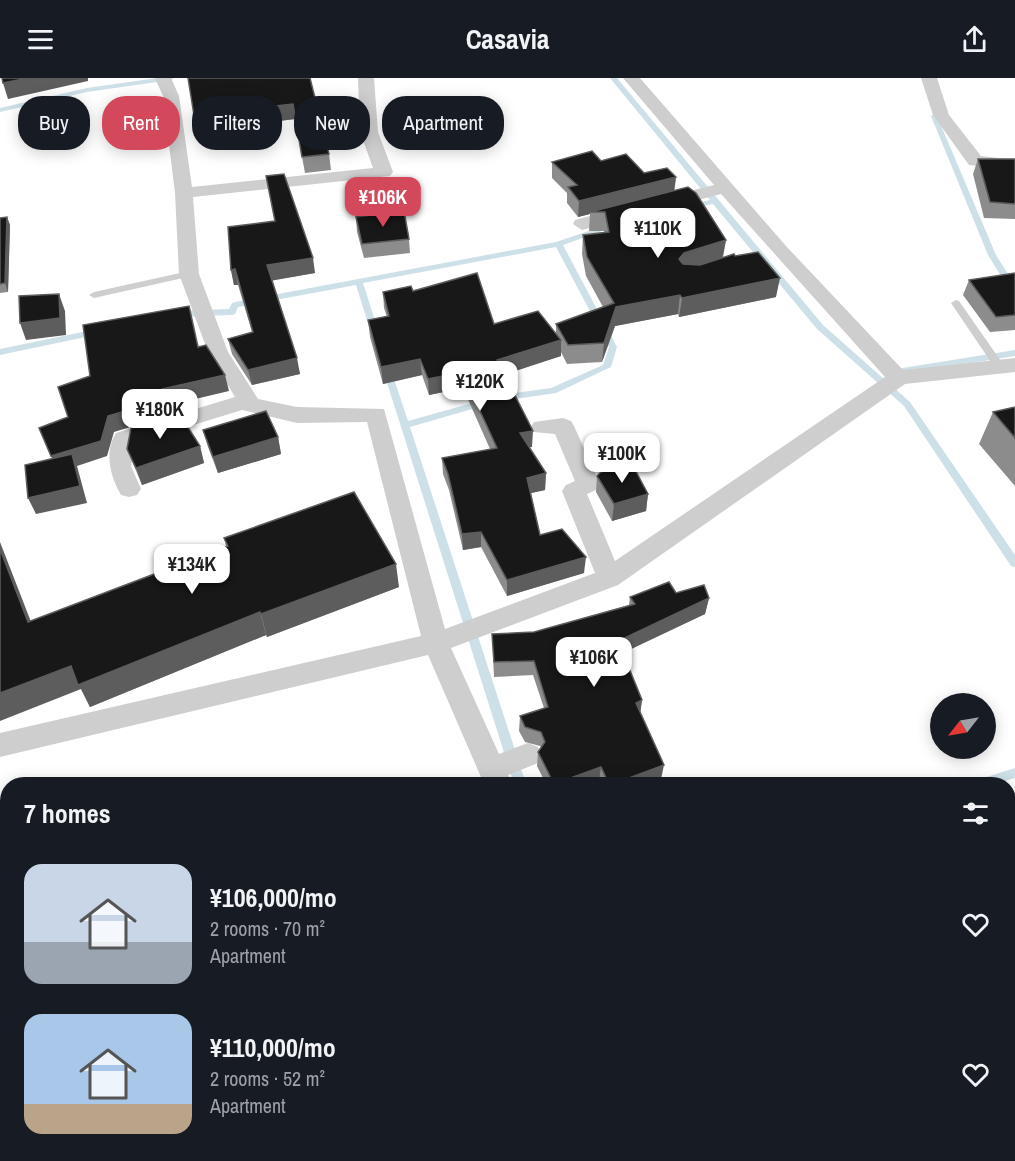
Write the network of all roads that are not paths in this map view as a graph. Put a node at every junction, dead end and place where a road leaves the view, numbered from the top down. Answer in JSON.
{"nodes":[{"id":1,"x":163,"y":78,"type":"edge"},
{"id":2,"x":366,"y":78,"type":"edge"},
{"id":3,"x":631,"y":78,"type":"edge"},
{"id":4,"x":929,"y":78,"type":"edge"},
{"id":5,"x":1015,"y":165,"type":"edge"},
{"id":6,"x":725,"y":188,"type":"junction"},
{"id":7,"x":184,"y":193,"type":"junction"},
{"id":8,"x":582,"y":224,"type":"dead end"},
{"id":9,"x":779,"y":250,"type":"junction"},
{"id":10,"x":756,"y":257,"type":"edge"},
{"id":11,"x":189,"y":274,"type":"junction"},
{"id":12,"x":94,"y":295,"type":"dead end"},
{"id":13,"x":956,"y":303,"type":"dead end"},
{"id":14,"x":1001,"y":361,"type":"edge"},
{"id":15,"x":890,"y":378,"type":"junction"},
{"id":16,"x":248,"y":401,"type":"junction"},
{"id":17,"x":542,"y":427,"type":"dead end"},
{"id":18,"x":129,"y":489,"type":"dead end"},
{"id":19,"x":609,"y":578,"type":"junction"},
{"id":20,"x":444,"y":640,"type":"junction"},
{"id":21,"x":0,"y":745,"type":"edge"},
{"id":22,"x":528,"y":755,"type":"dead end"},
{"id":23,"x":495,"y":777,"type":"edge"}],
"edges":[{"from":1,"to":7,"type":"street"},
{"from":2,"to":7,"type":"street"},
{"from":3,"to":6,"type":"street"},
{"from":4,"to":5,"type":"street"},
{"from":6,"to":8,"type":"street"},
{"from":6,"to":9,"type":"street"},
{"from":7,"to":11,"type":"street"},
{"from":9,"to":10,"type":"street"},
{"from":9,"to":15,"type":"street"},
{"from":11,"to":12,"type":"lane"},
{"from":11,"to":16,"type":"street"},
{"from":13,"to":14,"type":"lane"},
{"from":14,"to":15,"type":"street"},
{"from":15,"to":19,"type":"street"},
{"from":16,"to":18,"type":"street"},
{"from":16,"to":20,"type":"street"},
{"from":17,"to":19,"type":"street"},
{"from":19,"to":20,"type":"street"},
{"from":20,"to":21,"type":"street"},
{"from":20,"to":23,"type":"street"},
{"from":22,"to":23,"type":"street"}]}
